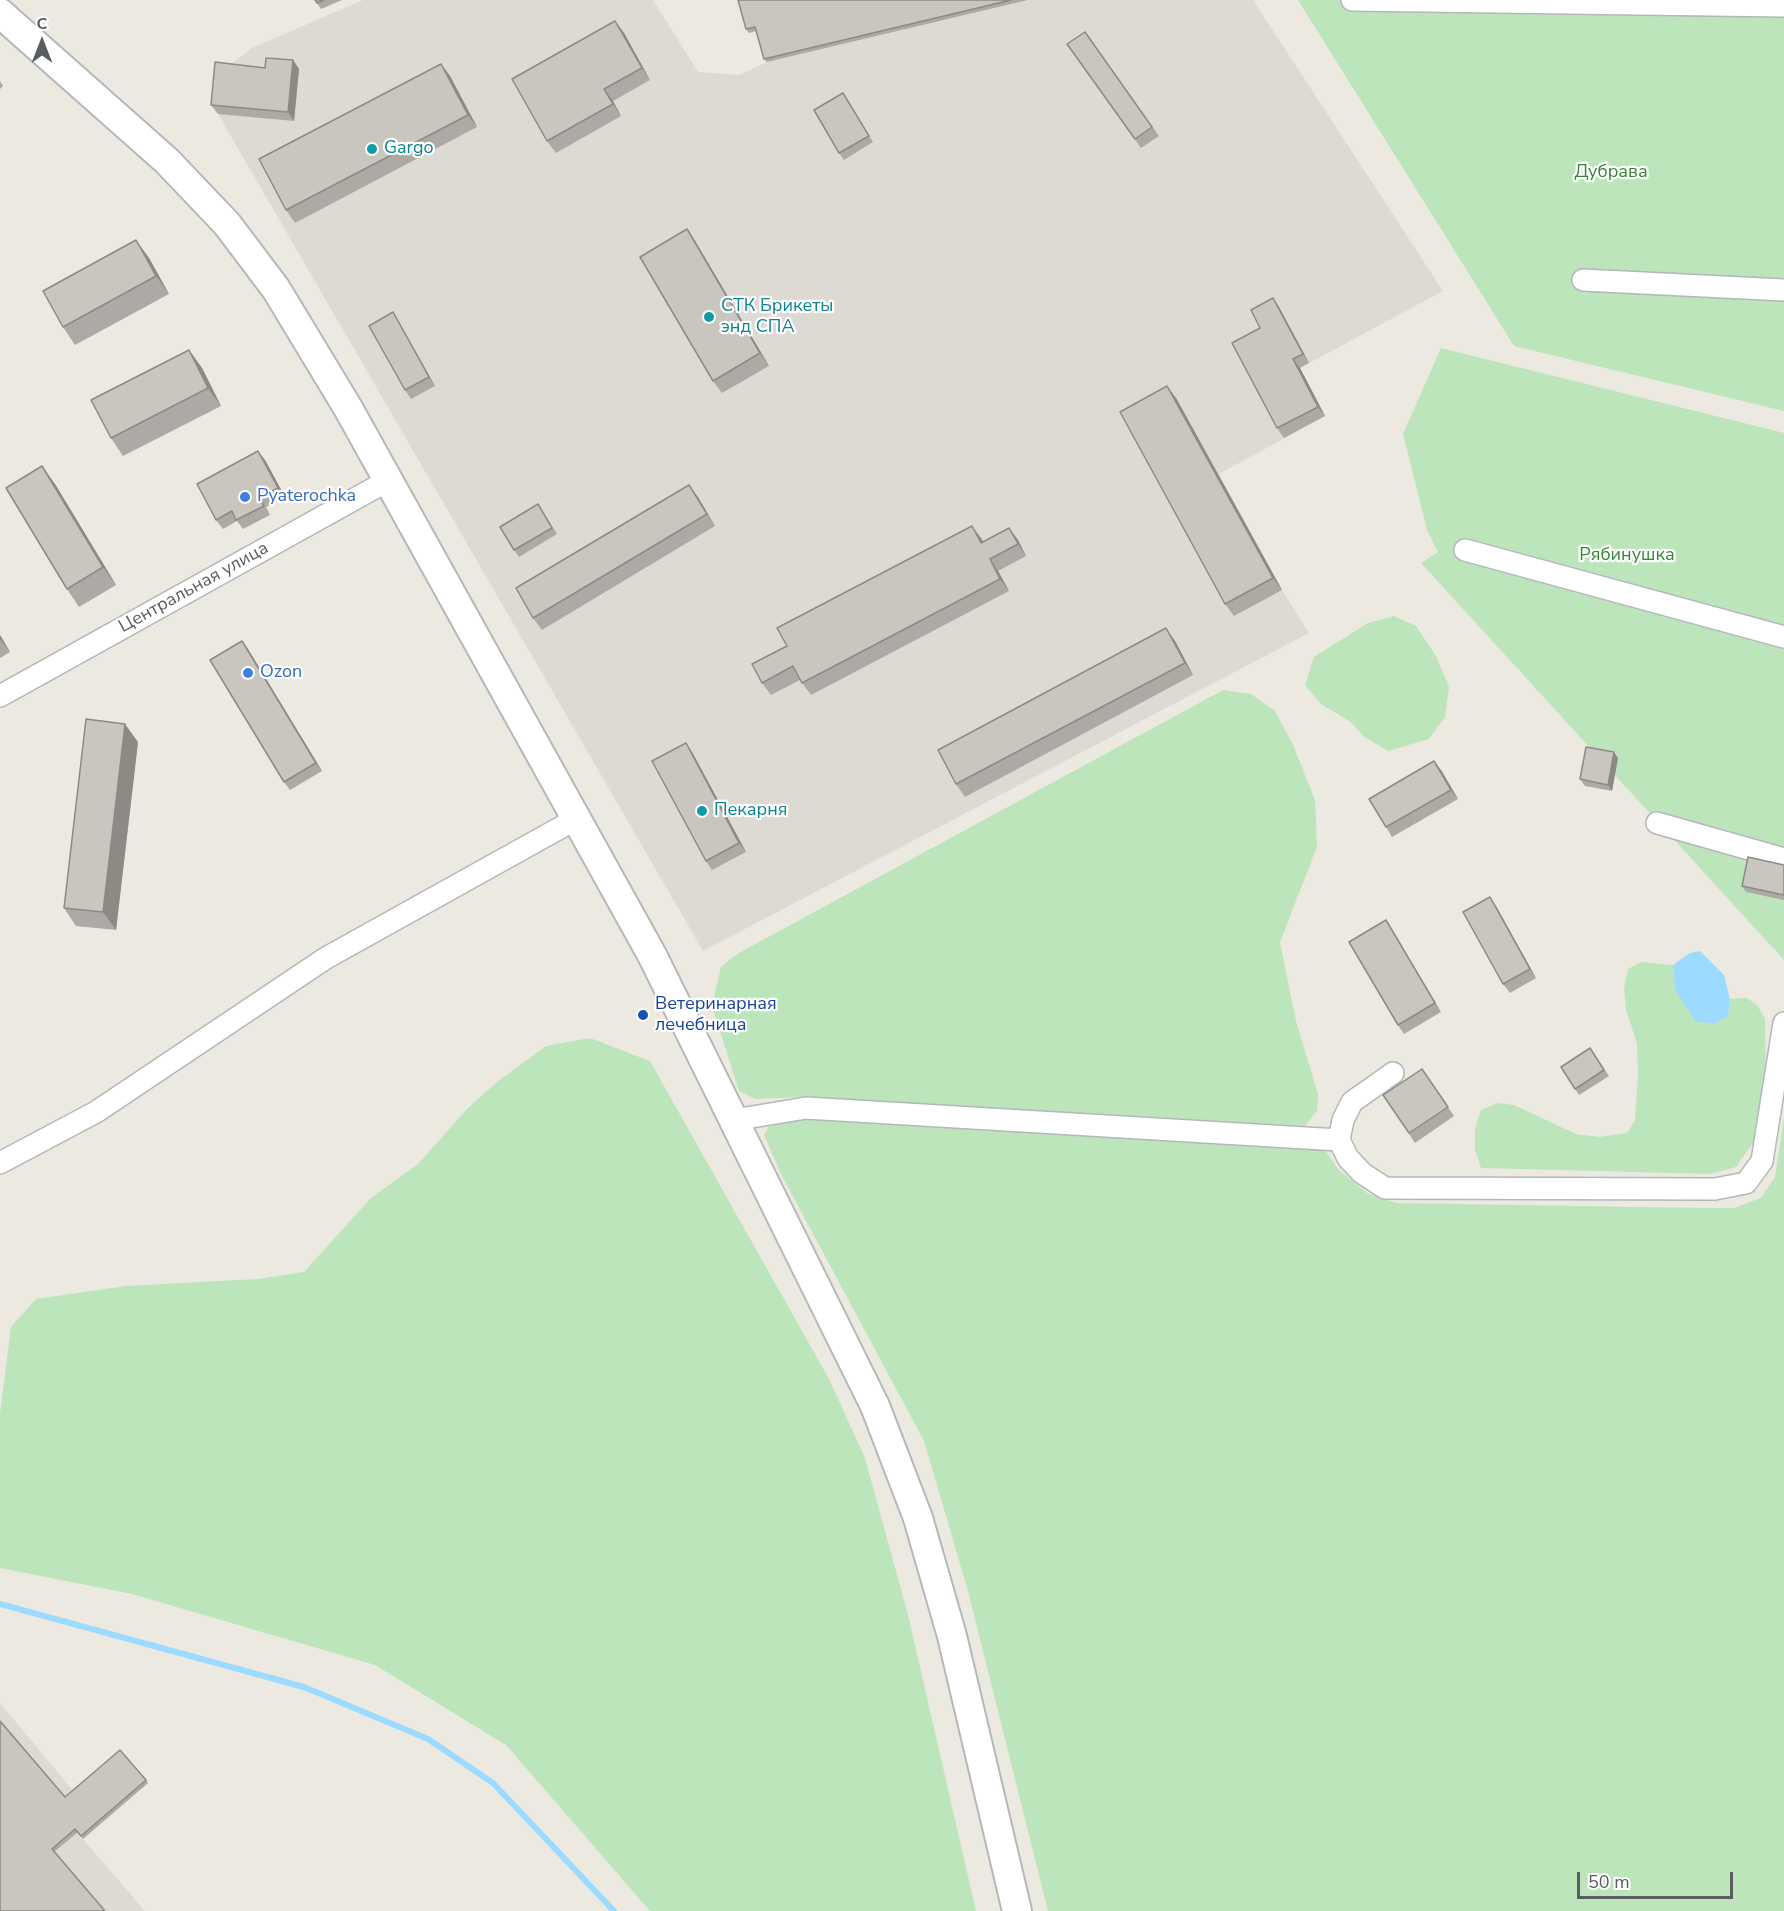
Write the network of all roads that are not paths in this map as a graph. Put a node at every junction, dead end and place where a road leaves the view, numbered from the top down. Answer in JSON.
{"nodes":[{"id":1,"x":1352,"y":0,"type":"edge"},
{"id":2,"x":1784,"y":6,"type":"edge"},
{"id":3,"x":0,"y":13,"type":"edge"},
{"id":4,"x":1583,"y":280,"type":"dead end"},
{"id":5,"x":1784,"y":290,"type":"edge"},
{"id":6,"x":387,"y":481,"type":"junction"},
{"id":7,"x":1465,"y":550,"type":"dead end"},
{"id":8,"x":1784,"y":637,"type":"edge"},
{"id":9,"x":0,"y":696,"type":"edge"},
{"id":10,"x":576,"y":819,"type":"junction"},
{"id":11,"x":1657,"y":823,"type":"dead end"},
{"id":12,"x":1784,"y":859,"type":"edge"},
{"id":13,"x":1784,"y":1023,"type":"edge"},
{"id":14,"x":1393,"y":1073,"type":"dead end"},
{"id":15,"x":734,"y":1120,"type":"junction"},
{"id":16,"x":1339,"y":1140,"type":"junction"},
{"id":17,"x":0,"y":1163,"type":"edge"},
{"id":18,"x":1017,"y":1911,"type":"edge"}],
"edges":[{"from":1,"to":2,"type":"street"},
{"from":3,"to":6,"type":"street"},
{"from":4,"to":5,"type":"street"},
{"from":6,"to":9,"type":"street","name":"Центральная улица"},
{"from":6,"to":10,"type":"street"},
{"from":7,"to":8,"type":"street"},
{"from":10,"to":15,"type":"street"},
{"from":10,"to":17,"type":"street"},
{"from":11,"to":12,"type":"street"},
{"from":13,"to":16,"type":"street"},
{"from":14,"to":16,"type":"street"},
{"from":15,"to":16,"type":"street"},
{"from":15,"to":18,"type":"street"}]}
